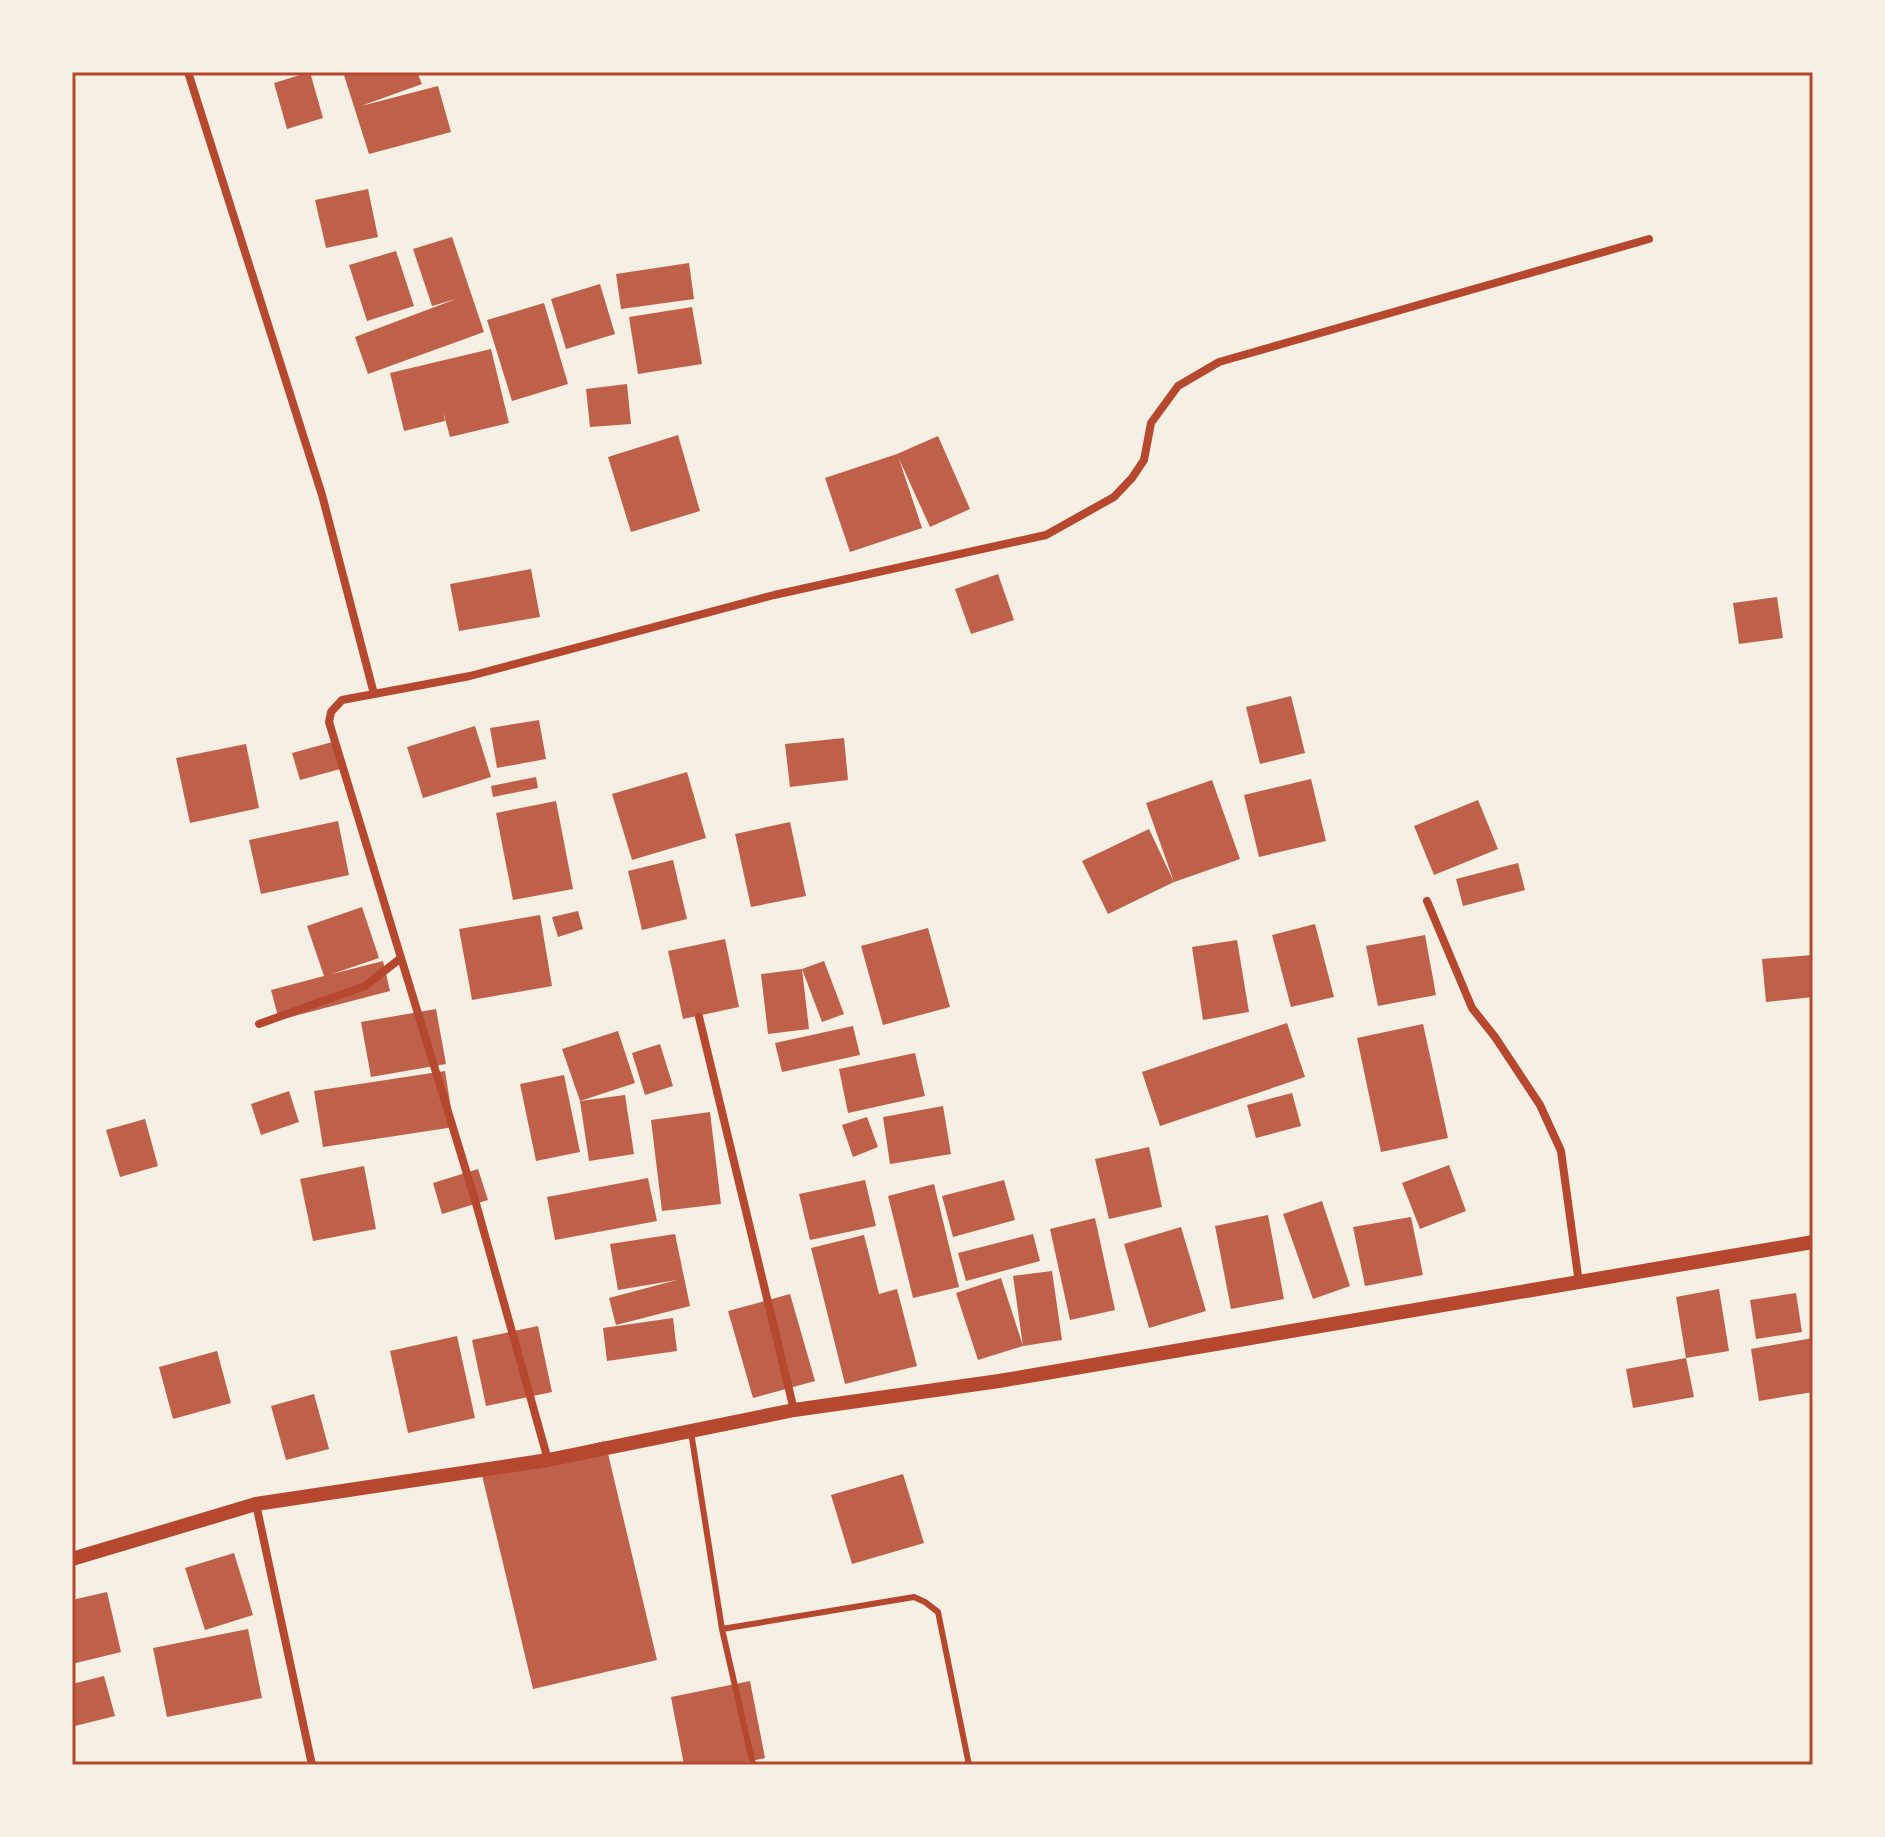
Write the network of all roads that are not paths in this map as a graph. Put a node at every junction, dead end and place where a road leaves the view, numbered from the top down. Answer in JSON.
{"nodes":[{"id":1,"x":188,"y":72,"type":"edge"},
{"id":2,"x":1649,"y":239,"type":"dead end"},
{"id":3,"x":374,"y":694,"type":"junction"},
{"id":4,"x":1427,"y":901,"type":"dead end"},
{"id":5,"x":401,"y":958,"type":"junction"},
{"id":6,"x":699,"y":1017,"type":"dead end"},
{"id":7,"x":259,"y":1024,"type":"dead end"},
{"id":8,"x":1813,"y":1242,"type":"edge"},
{"id":9,"x":1579,"y":1283,"type":"junction"},
{"id":10,"x":794,"y":1410,"type":"junction"},
{"id":11,"x":691,"y":1432,"type":"junction"},
{"id":12,"x":548,"y":1460,"type":"junction"},
{"id":13,"x":256,"y":1504,"type":"junction"},
{"id":14,"x":72,"y":1559,"type":"edge"},
{"id":15,"x":722,"y":1629,"type":"junction"},
{"id":16,"x":312,"y":1765,"type":"edge"},
{"id":17,"x":753,"y":1765,"type":"edge"},
{"id":18,"x":969,"y":1765,"type":"edge"}],
"edges":[{"from":1,"to":3,"type":"street"},
{"from":2,"to":3,"type":"street"},
{"from":3,"to":5,"type":"street"},
{"from":4,"to":9,"type":"street"},
{"from":5,"to":7,"type":"street"},
{"from":5,"to":12,"type":"street"},
{"from":6,"to":10,"type":"street"},
{"from":8,"to":9,"type":"street"},
{"from":9,"to":10,"type":"street"},
{"from":10,"to":11,"type":"street"},
{"from":11,"to":12,"type":"street"},
{"from":11,"to":15,"type":"lane"},
{"from":12,"to":13,"type":"street"},
{"from":13,"to":14,"type":"street"},
{"from":13,"to":16,"type":"street"},
{"from":15,"to":17,"type":"lane"},
{"from":15,"to":18,"type":"lane"}]}
